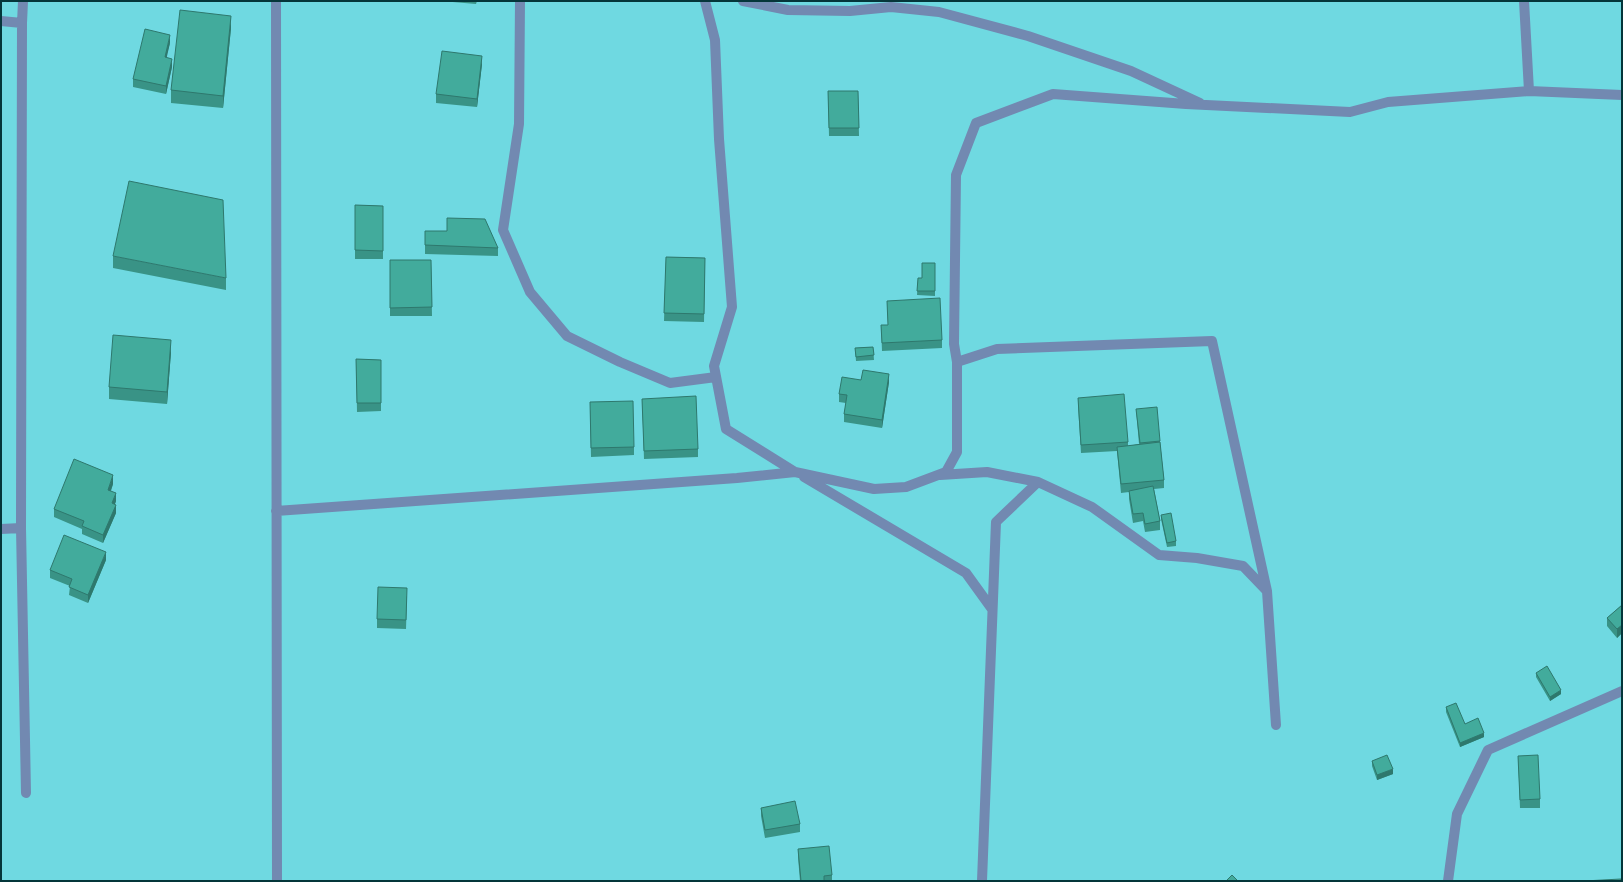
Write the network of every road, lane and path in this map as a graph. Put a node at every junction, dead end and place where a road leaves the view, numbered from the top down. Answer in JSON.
{"nodes":[{"id":1,"x":23,"y":1,"type":"edge"},
{"id":2,"x":276,"y":1,"type":"edge"},
{"id":3,"x":520,"y":1,"type":"edge"},
{"id":4,"x":705,"y":1,"type":"edge"},
{"id":5,"x":743,"y":1,"type":"edge"},
{"id":6,"x":1524,"y":1,"type":"edge"},
{"id":7,"x":1,"y":21,"type":"edge"},
{"id":8,"x":22,"y":23,"type":"junction"},
{"id":9,"x":1529,"y":91,"type":"junction"},
{"id":10,"x":1622,"y":95,"type":"edge"},
{"id":11,"x":1204,"y":105,"type":"junction"},
{"id":12,"x":957,"y":362,"type":"junction"},
{"id":13,"x":716,"y":377,"type":"junction"},
{"id":14,"x":795,"y":472,"type":"junction"},
{"id":15,"x":936,"y":476,"type":"junction"},
{"id":16,"x":1038,"y":482,"type":"junction"},
{"id":17,"x":276,"y":511,"type":"junction"},
{"id":18,"x":21,"y":528,"type":"junction"},
{"id":19,"x":1,"y":529,"type":"edge"},
{"id":20,"x":1267,"y":591,"type":"junction"},
{"id":21,"x":992,"y":609,"type":"junction"},
{"id":22,"x":1622,"y":691,"type":"edge"},
{"id":23,"x":1276,"y":725,"type":"dead end"},
{"id":24,"x":26,"y":793,"type":"dead end"},
{"id":25,"x":277,"y":881,"type":"edge"},
{"id":26,"x":982,"y":881,"type":"edge"},
{"id":27,"x":1448,"y":881,"type":"edge"}],
"edges":[{"from":1,"to":8,"type":"street"},
{"from":2,"to":17,"type":"street"},
{"from":3,"to":13,"type":"street"},
{"from":4,"to":13,"type":"street"},
{"from":5,"to":11,"type":"street"},
{"from":6,"to":9,"type":"street"},
{"from":7,"to":8,"type":"street"},
{"from":8,"to":18,"type":"street"},
{"from":9,"to":10,"type":"street"},
{"from":9,"to":11,"type":"street"},
{"from":11,"to":12,"type":"street"},
{"from":12,"to":15,"type":"street"},
{"from":12,"to":20,"type":"street"},
{"from":13,"to":14,"type":"street"},
{"from":14,"to":15,"type":"street"},
{"from":14,"to":17,"type":"street"},
{"from":14,"to":21,"type":"street"},
{"from":15,"to":16,"type":"street"},
{"from":16,"to":20,"type":"street"},
{"from":16,"to":21,"type":"street"},
{"from":17,"to":25,"type":"street"},
{"from":18,"to":19,"type":"street"},
{"from":18,"to":24,"type":"street"},
{"from":20,"to":23,"type":"street"},
{"from":21,"to":26,"type":"street"},
{"from":22,"to":27,"type":"street"}]}
